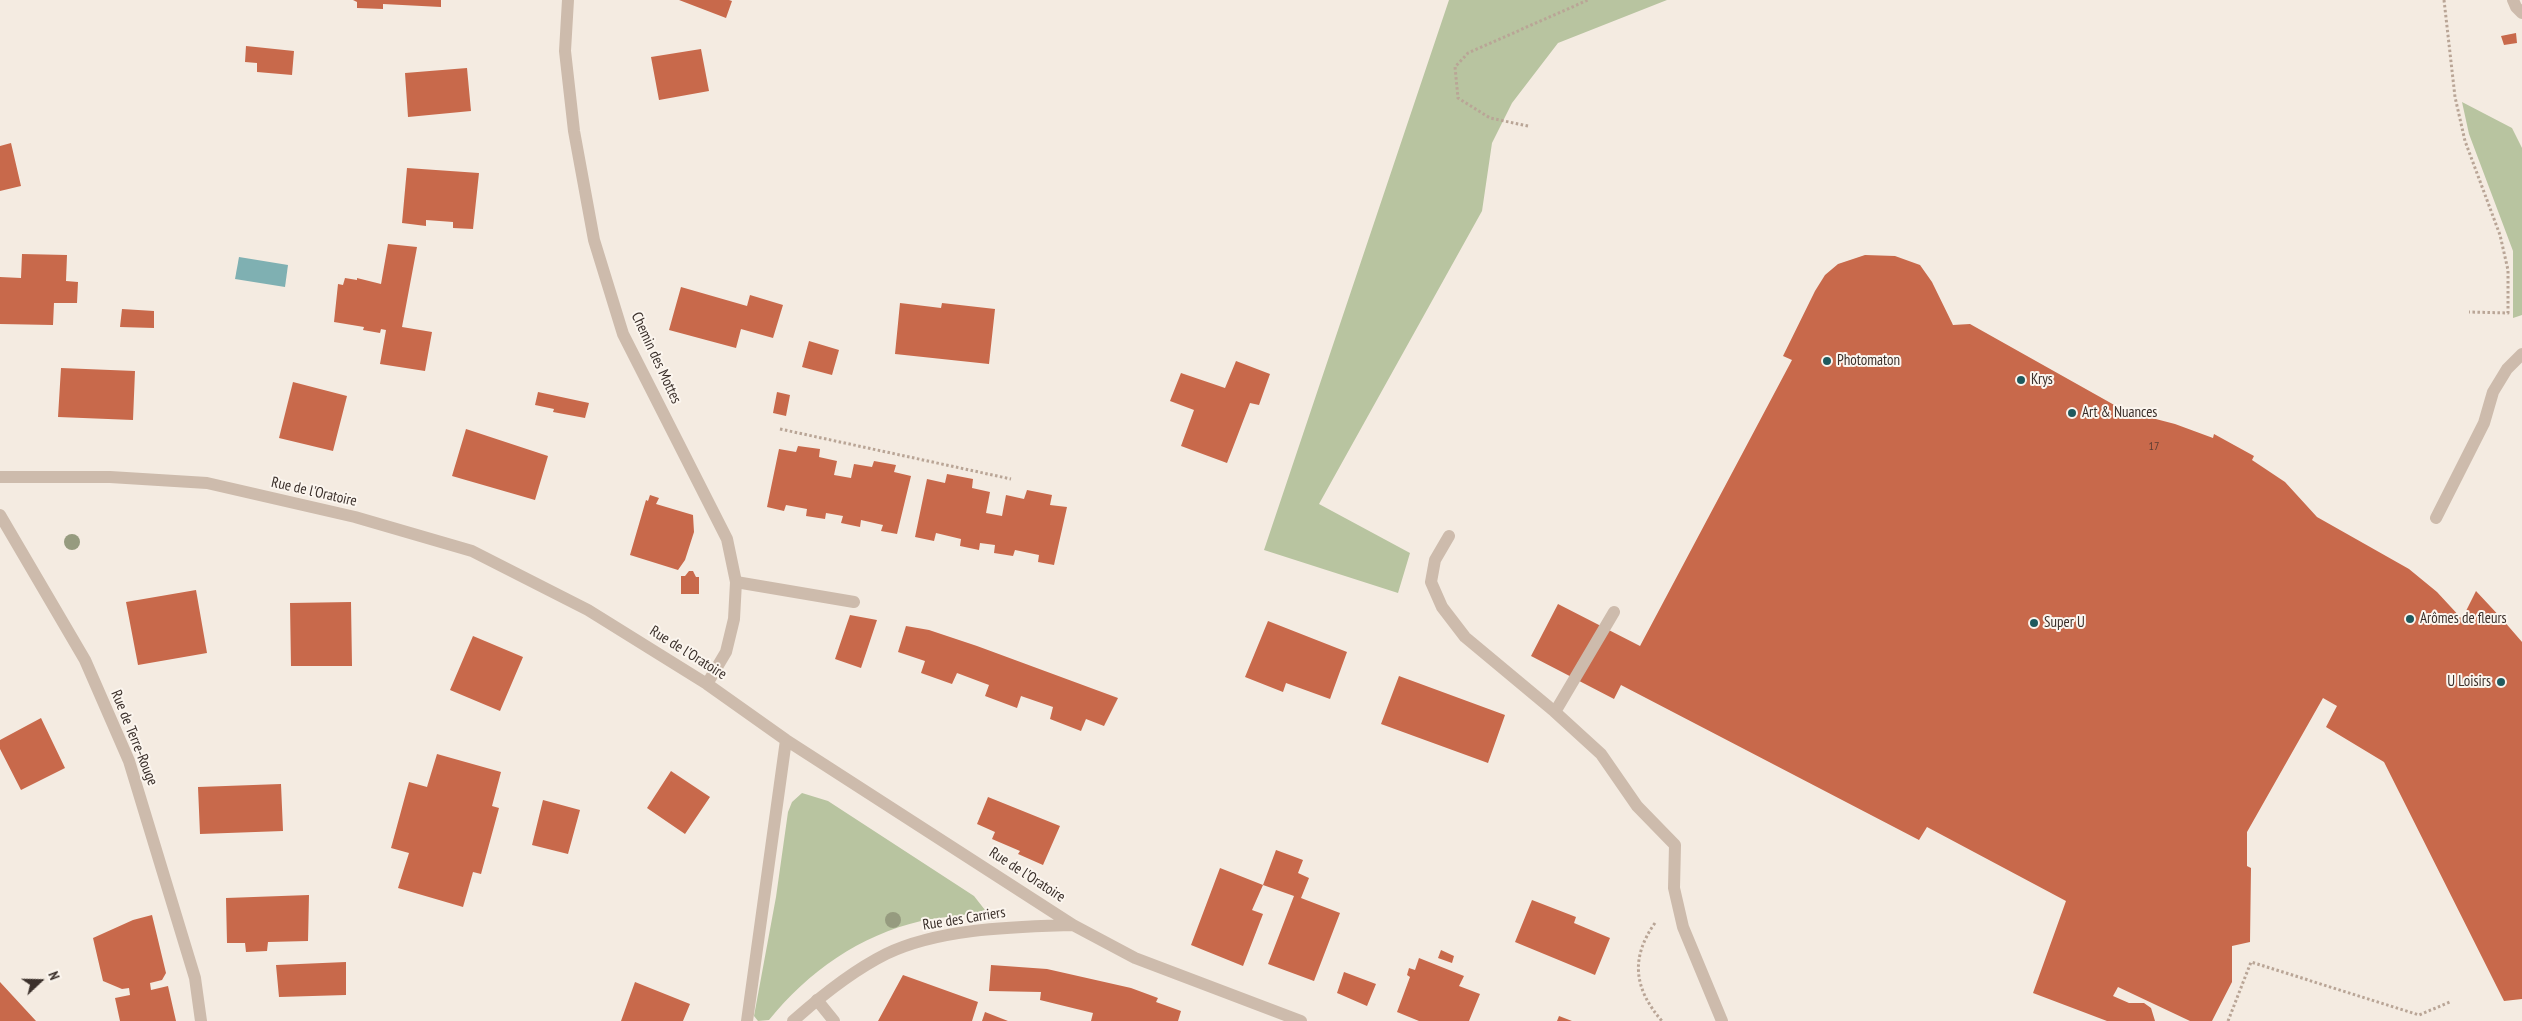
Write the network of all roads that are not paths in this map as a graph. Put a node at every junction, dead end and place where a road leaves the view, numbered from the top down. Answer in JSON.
{"nodes":[{"id":1,"x":568,"y":0,"type":"edge"},
{"id":2,"x":2513,"y":0,"type":"edge"},
{"id":3,"x":2522,"y":13,"type":"edge"},
{"id":4,"x":2522,"y":354,"type":"edge"},
{"id":5,"x":0,"y":477,"type":"edge"},
{"id":6,"x":0,"y":515,"type":"edge"},
{"id":7,"x":2436,"y":518,"type":"dead end"},
{"id":8,"x":1449,"y":536,"type":"dead end"},
{"id":9,"x":736,"y":582,"type":"junction"},
{"id":10,"x":854,"y":602,"type":"dead end"},
{"id":11,"x":1614,"y":612,"type":"dead end"},
{"id":12,"x":707,"y":684,"type":"junction"},
{"id":13,"x":1556,"y":712,"type":"junction"},
{"id":14,"x":786,"y":740,"type":"junction"},
{"id":15,"x":1073,"y":925,"type":"junction"},
{"id":16,"x":817,"y":1000,"type":"junction"},
{"id":17,"x":201,"y":1021,"type":"edge"},
{"id":18,"x":747,"y":1021,"type":"edge"},
{"id":19,"x":793,"y":1021,"type":"edge"},
{"id":20,"x":834,"y":1021,"type":"edge"},
{"id":21,"x":1301,"y":1021,"type":"edge"},
{"id":22,"x":1722,"y":1021,"type":"edge"}],
"edges":[{"from":1,"to":9,"type":"street","name":"Chemin des Mottes"},
{"from":2,"to":3,"type":"street"},
{"from":4,"to":7,"type":"street"},
{"from":5,"to":12,"type":"street","name":"Rue de l'Oratoire"},
{"from":6,"to":17,"type":"street","name":"Rue de Terre-Rouge"},
{"from":8,"to":13,"type":"street"},
{"from":9,"to":10,"type":"street"},
{"from":9,"to":12,"type":"street","name":"Chemin des Mottes"},
{"from":11,"to":13,"type":"street"},
{"from":12,"to":14,"type":"street","name":"Rue de l'Oratoire"},
{"from":13,"to":22,"type":"street"},
{"from":14,"to":15,"type":"street","name":"Rue de l'Oratoire"},
{"from":14,"to":18,"type":"street"},
{"from":15,"to":16,"type":"street","name":"Rue des Carriers"},
{"from":15,"to":21,"type":"street","name":"Rue de l'Oratoire"},
{"from":16,"to":19,"type":"street","name":"Rue des Carriers"},
{"from":16,"to":20,"type":"street"}]}
